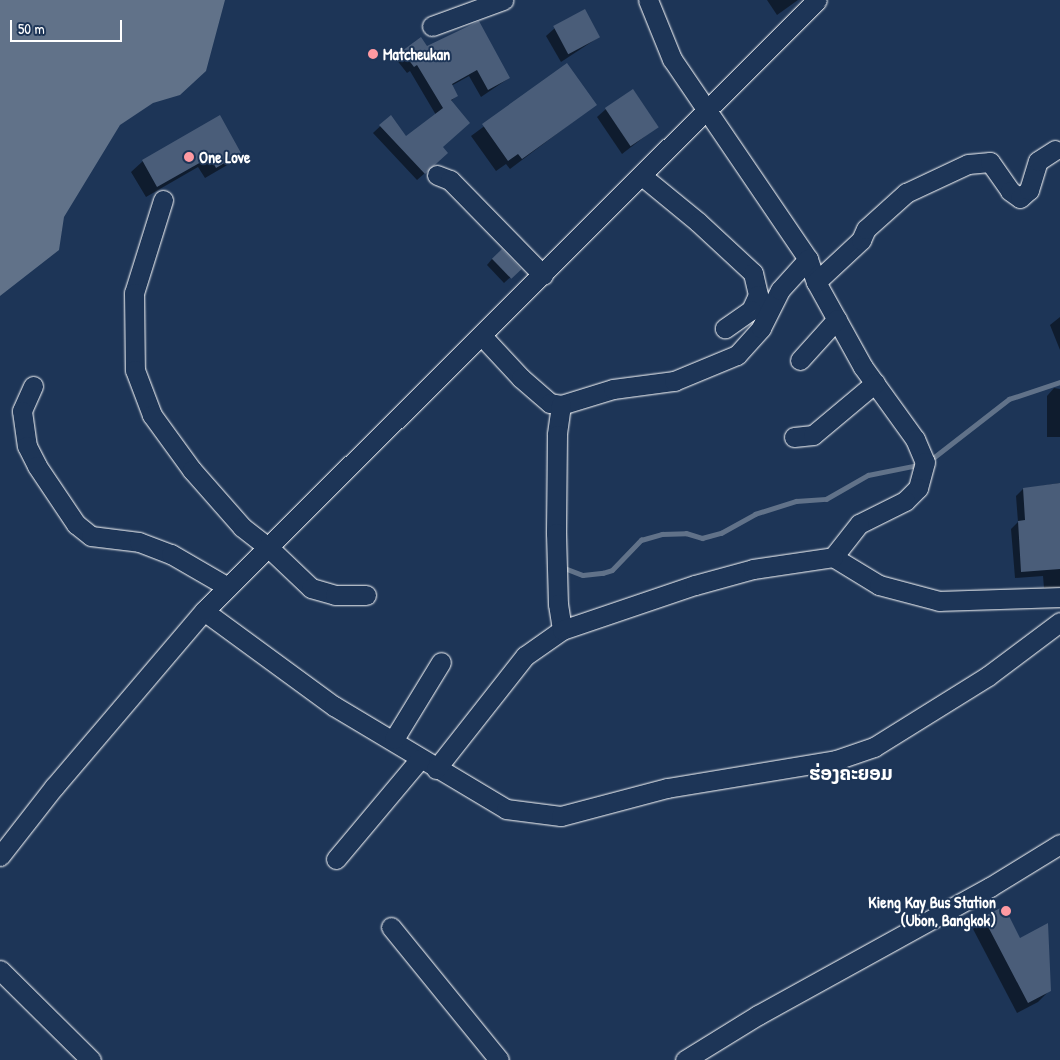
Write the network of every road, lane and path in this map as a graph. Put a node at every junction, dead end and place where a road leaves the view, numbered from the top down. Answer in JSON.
{"nodes":[{"id":1,"x":503,"y":0,"type":"edge"},
{"id":2,"x":648,"y":0,"type":"edge"},
{"id":3,"x":817,"y":0,"type":"edge"},
{"id":4,"x":432,"y":26,"type":"dead end"},
{"id":5,"x":706,"y":112,"type":"junction"},
{"id":6,"x":1055,"y":150,"type":"dead end"},
{"id":7,"x":437,"y":175,"type":"dead end"},
{"id":8,"x":642,"y":176,"type":"junction"},
{"id":9,"x":163,"y":200,"type":"dead end"},
{"id":10,"x":808,"y":259,"type":"junction"},
{"id":11,"x":543,"y":275,"type":"junction"},
{"id":12,"x":816,"y":282,"type":"junction"},
{"id":13,"x":837,"y":319,"type":"junction"},
{"id":14,"x":725,"y":328,"type":"dead end"},
{"id":15,"x":482,"y":336,"type":"junction"},
{"id":16,"x":800,"y":360,"type":"dead end"},
{"id":17,"x":875,"y":383,"type":"junction"},
{"id":18,"x":34,"y":386,"type":"dead end"},
{"id":19,"x":561,"y":406,"type":"junction"},
{"id":20,"x":794,"y":437,"type":"dead end"},
{"id":21,"x":268,"y":547,"type":"junction"},
{"id":22,"x":834,"y":557,"type":"junction"},
{"id":23,"x":228,"y":587,"type":"junction"},
{"id":24,"x":366,"y":595,"type":"dead end"},
{"id":25,"x":1060,"y":597,"type":"edge"},
{"id":26,"x":204,"y":611,"type":"junction"},
{"id":27,"x":1060,"y":622,"type":"edge"},
{"id":28,"x":562,"y":630,"type":"junction"},
{"id":29,"x":441,"y":662,"type":"dead end"},
{"id":30,"x":394,"y":739,"type":"junction"},
{"id":31,"x":428,"y":764,"type":"junction"},
{"id":32,"x":1060,"y":844,"type":"edge"},
{"id":33,"x":0,"y":856,"type":"edge"},
{"id":34,"x":336,"y":859,"type":"dead end"},
{"id":35,"x":391,"y":927,"type":"dead end"},
{"id":36,"x":0,"y":970,"type":"edge"},
{"id":37,"x":91,"y":1060,"type":"edge"},
{"id":38,"x":500,"y":1060,"type":"edge"},
{"id":39,"x":685,"y":1060,"type":"edge"}],
"edges":[{"from":1,"to":4,"type":"street"},
{"from":2,"to":5,"type":"street"},
{"from":3,"to":5,"type":"street"},
{"from":5,"to":8,"type":"street"},
{"from":5,"to":10,"type":"street"},
{"from":6,"to":12,"type":"street"},
{"from":7,"to":11,"type":"street"},
{"from":8,"to":11,"type":"street"},
{"from":8,"to":14,"type":"street"},
{"from":9,"to":21,"type":"street"},
{"from":10,"to":12,"type":"street"},
{"from":10,"to":19,"type":"street"},
{"from":11,"to":15,"type":"street"},
{"from":12,"to":13,"type":"street"},
{"from":13,"to":16,"type":"street"},
{"from":13,"to":17,"type":"street"},
{"from":15,"to":19,"type":"street"},
{"from":15,"to":21,"type":"street"},
{"from":17,"to":20,"type":"street"},
{"from":17,"to":22,"type":"street"},
{"from":18,"to":23,"type":"street"},
{"from":19,"to":28,"type":"street"},
{"from":21,"to":23,"type":"street"},
{"from":21,"to":24,"type":"street"},
{"from":22,"to":25,"type":"street"},
{"from":22,"to":28,"type":"street"},
{"from":23,"to":26,"type":"street"},
{"from":26,"to":30,"type":"street"},
{"from":26,"to":33,"type":"street"},
{"from":27,"to":31,"type":"street"},
{"from":28,"to":31,"type":"street"},
{"from":29,"to":30,"type":"street"},
{"from":30,"to":31,"type":"street"},
{"from":31,"to":34,"type":"street"},
{"from":32,"to":39,"type":"street"},
{"from":35,"to":38,"type":"street"},
{"from":36,"to":37,"type":"street"}]}
